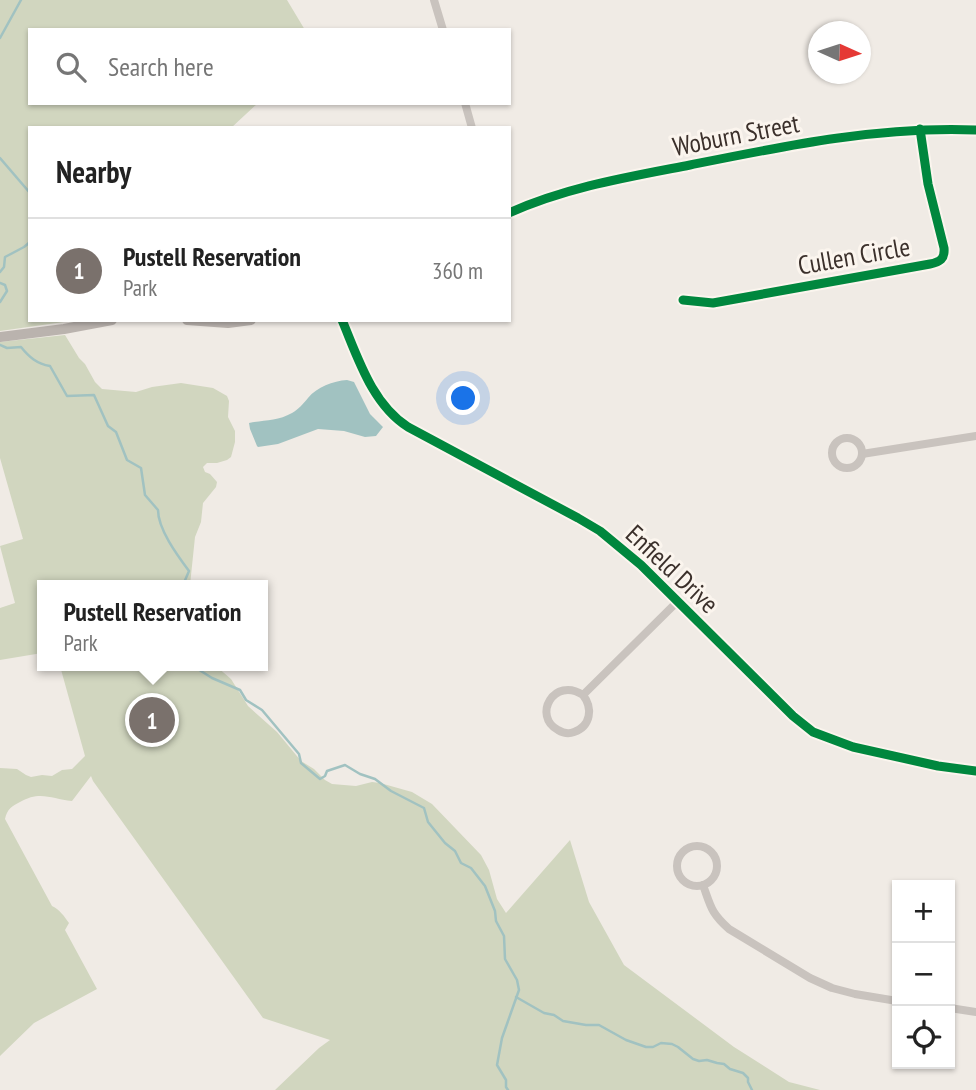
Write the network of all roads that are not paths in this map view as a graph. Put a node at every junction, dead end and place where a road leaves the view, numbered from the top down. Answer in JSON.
{"nodes":[{"id":1,"x":434,"y":0,"type":"edge"},
{"id":2,"x":442,"y":28,"type":"edge"},
{"id":3,"x":466,"y":105,"type":"edge"},
{"id":4,"x":471,"y":126,"type":"edge"},
{"id":5,"x":920,"y":129,"type":"junction"},
{"id":6,"x":976,"y":130,"type":"edge"},
{"id":7,"x":511,"y":212,"type":"edge"},
{"id":8,"x":683,"y":300,"type":"dead end"},
{"id":9,"x":101,"y":322,"type":"edge"},
{"id":10,"x":214,"y":322,"type":"edge"},
{"id":11,"x":236,"y":322,"type":"edge"},
{"id":12,"x":343,"y":322,"type":"edge"},
{"id":13,"x":0,"y":337,"type":"edge"},
{"id":14,"x":976,"y":436,"type":"edge"},
{"id":15,"x":862,"y":454,"type":"dead end"},
{"id":16,"x":678,"y":601,"type":"junction"},
{"id":17,"x":583,"y":695,"type":"junction"},
{"id":18,"x":976,"y":771,"type":"edge"},
{"id":19,"x":704,"y":885,"type":"junction"},
{"id":20,"x":892,"y":1000,"type":"edge"},
{"id":21,"x":955,"y":1009,"type":"edge"},
{"id":22,"x":976,"y":1012,"type":"edge"}],
"edges":[{"from":1,"to":2,"type":"street"},
{"from":3,"to":4,"type":"street"},
{"from":5,"to":6,"type":"street","name":"Woburn Street"},
{"from":5,"to":7,"type":"street","name":"Woburn Street"},
{"from":5,"to":8,"type":"street","name":"Cullen Circle"},
{"from":9,"to":13,"type":"street"},
{"from":10,"to":11,"type":"street"},
{"from":12,"to":16,"type":"street","name":"Enfield Drive"},
{"from":14,"to":15,"type":"street"},
{"from":16,"to":17,"type":"street"},
{"from":16,"to":18,"type":"street","name":"Enfield Drive"},
{"from":17,"to":17,"type":"street"},
{"from":19,"to":19,"type":"street"},
{"from":19,"to":20,"type":"street"},
{"from":21,"to":22,"type":"street"}]}
